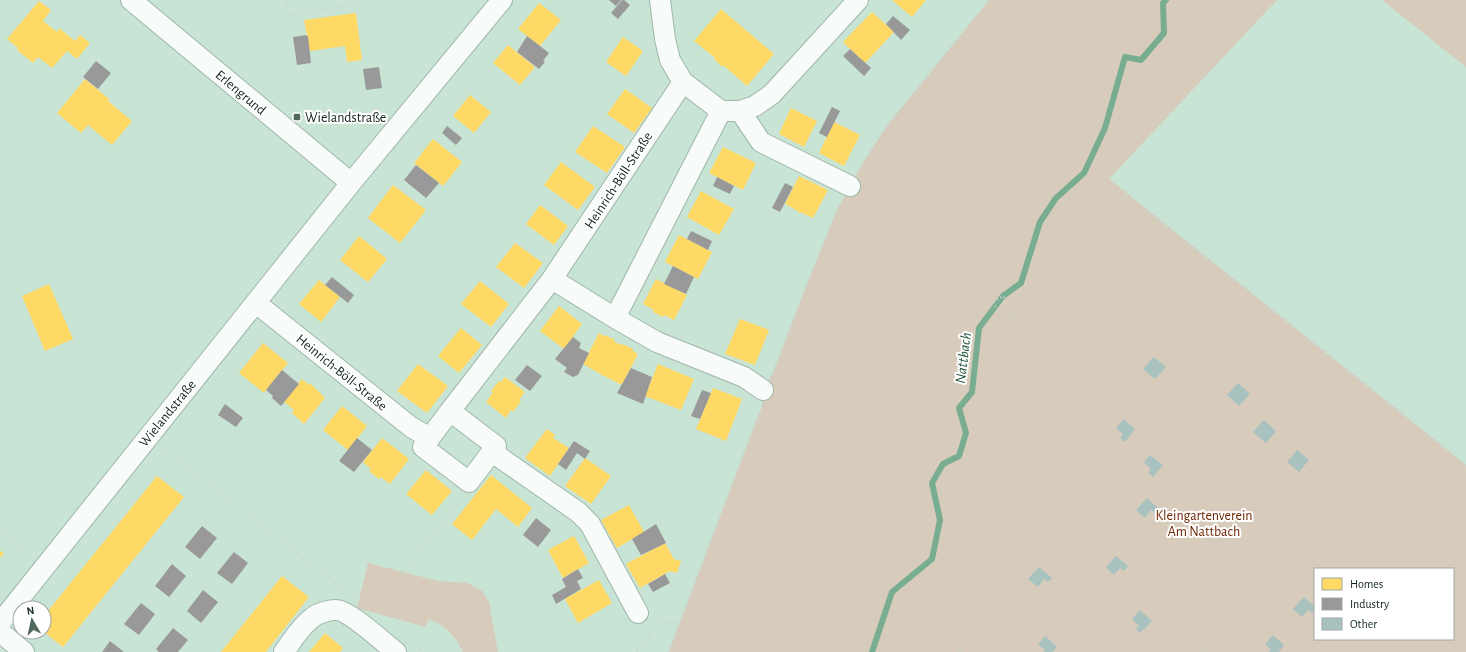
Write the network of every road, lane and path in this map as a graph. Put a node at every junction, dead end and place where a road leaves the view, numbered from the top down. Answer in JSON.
{"nodes":[{"id":1,"x":131,"y":0,"type":"edge"},
{"id":2,"x":286,"y":0,"type":"edge"},
{"id":3,"x":502,"y":0,"type":"edge"},
{"id":4,"x":660,"y":0,"type":"edge"},
{"id":5,"x":858,"y":0,"type":"edge"},
{"id":6,"x":357,"y":4,"type":"dead end"},
{"id":7,"x":683,"y":82,"type":"junction"},
{"id":8,"x":730,"y":111,"type":"junction"},
{"id":9,"x":351,"y":183,"type":"junction"},
{"id":10,"x":850,"y":186,"type":"joint"},
{"id":11,"x":552,"y":279,"type":"junction"},
{"id":12,"x":256,"y":303,"type":"junction"},
{"id":13,"x":992,"y":303,"type":"junction"},
{"id":14,"x":615,"y":318,"type":"junction"},
{"id":15,"x":1018,"y":320,"type":"junction"},
{"id":16,"x":1100,"y":380,"type":"junction"},
{"id":17,"x":763,"y":390,"type":"joint"},
{"id":18,"x":450,"y":410,"type":"junction"},
{"id":19,"x":148,"y":436,"type":"junction"},
{"id":20,"x":430,"y":438,"type":"junction"},
{"id":21,"x":492,"y":452,"type":"junction"},
{"id":22,"x":1466,"y":465,"type":"edge"},
{"id":23,"x":1360,"y":471,"type":"junction"},
{"id":24,"x":469,"y":482,"type":"junction"},
{"id":25,"x":0,"y":531,"type":"edge"},
{"id":26,"x":1466,"y":549,"type":"edge"},
{"id":27,"x":45,"y":566,"type":"junction"},
{"id":28,"x":347,"y":592,"type":"dead end"},
{"id":29,"x":646,"y":617,"type":"joint"},
{"id":30,"x":0,"y":623,"type":"edge"},
{"id":31,"x":360,"y":624,"type":"junction"},
{"id":32,"x":0,"y":632,"type":"edge"},
{"id":33,"x":404,"y":648,"type":"edge"},
{"id":34,"x":24,"y":652,"type":"edge"},
{"id":35,"x":284,"y":652,"type":"edge"},
{"id":36,"x":423,"y":652,"type":"edge"},
{"id":37,"x":637,"y":652,"type":"edge"},
{"id":38,"x":668,"y":652,"type":"edge"},
{"id":39,"x":960,"y":652,"type":"edge"},
{"id":40,"x":1204,"y":652,"type":"edge"}],
"edges":[{"from":1,"to":9,"type":"street","name":"Erlengrund"},
{"from":2,"to":6,"type":"path"},
{"from":3,"to":9,"type":"street","name":"Wielandstraße"},
{"from":4,"to":7,"type":"street"},
{"from":5,"to":8,"type":"street"},
{"from":7,"to":8,"type":"street"},
{"from":7,"to":11,"type":"street","name":"Heinrich-Böll-Straße"},
{"from":8,"to":10,"type":"street"},
{"from":8,"to":14,"type":"street"},
{"from":9,"to":12,"type":"street","name":"Wielandstraße"},
{"from":10,"to":13,"type":"path"},
{"from":11,"to":14,"type":"street"},
{"from":11,"to":18,"type":"street","name":"Heinrich-Böll-Straße"},
{"from":12,"to":19,"type":"street","name":"Wielandstraße"},
{"from":12,"to":20,"type":"street","name":"Heinrich-Böll-Straße"},
{"from":13,"to":15,"type":"path"},
{"from":13,"to":15,"type":"path"},
{"from":14,"to":17,"type":"street"},
{"from":15,"to":16,"type":"path"},
{"from":15,"to":22,"type":"path"},
{"from":16,"to":23,"type":"path"},
{"from":16,"to":39,"type":"path"},
{"from":17,"to":38,"type":"path"},
{"from":18,"to":20,"type":"street","name":"Heinrich-Böll-Straße"},
{"from":18,"to":21,"type":"street"},
{"from":19,"to":27,"type":"street","name":"Wielandstraße"},
{"from":19,"to":28,"type":"path"},
{"from":20,"to":24,"type":"street"},
{"from":21,"to":24,"type":"street"},
{"from":21,"to":29,"type":"street"},
{"from":23,"to":26,"type":"path"},
{"from":23,"to":40,"type":"path"},
{"from":24,"to":31,"type":"path"},
{"from":25,"to":27,"type":"path"},
{"from":27,"to":30,"type":"street","name":"Wielandstraße"},
{"from":29,"to":37,"type":"path"},
{"from":31,"to":33,"type":"street"},
{"from":31,"to":35,"type":"street"},
{"from":32,"to":34,"type":"street"},
{"from":33,"to":36,"type":"path"}]}
